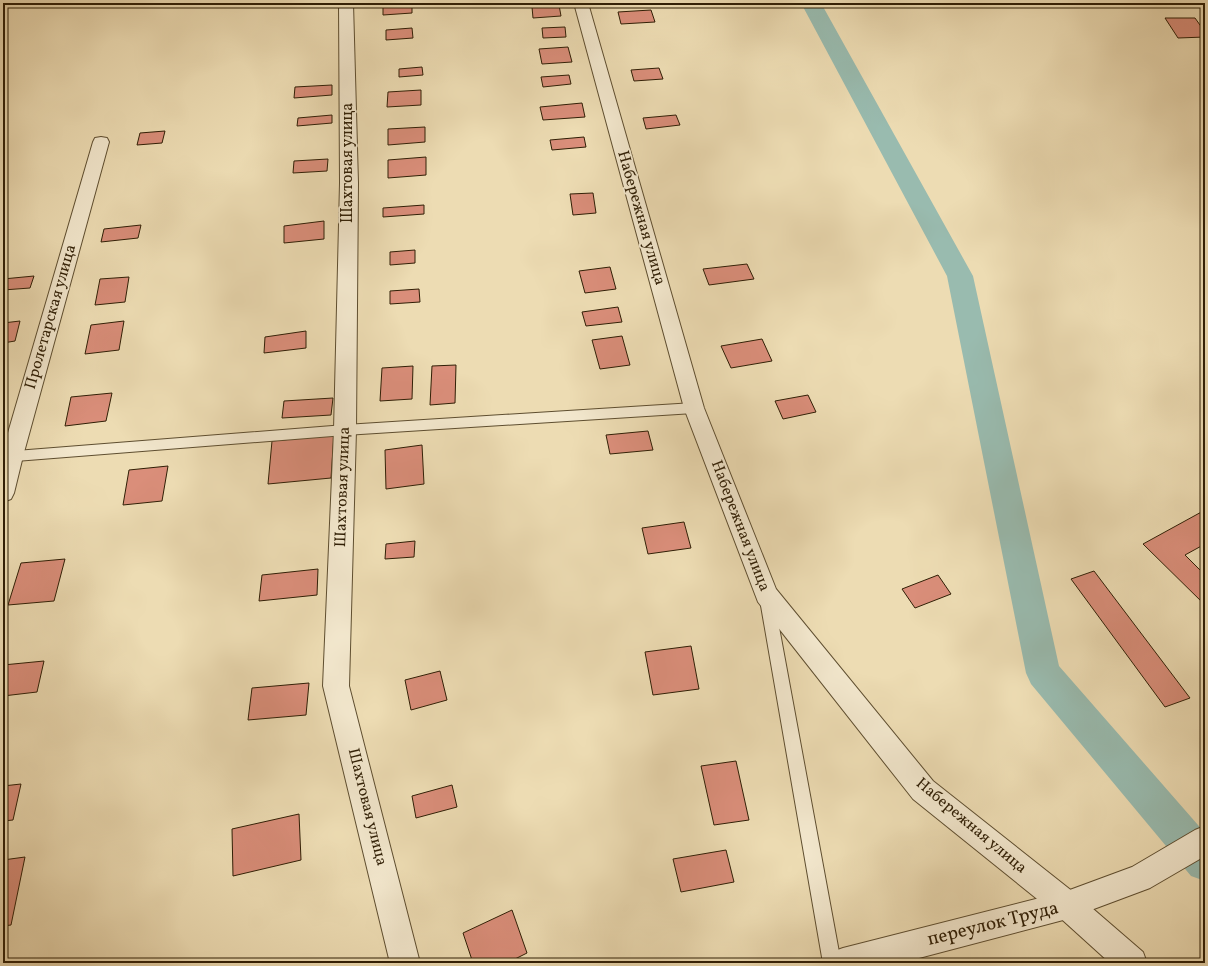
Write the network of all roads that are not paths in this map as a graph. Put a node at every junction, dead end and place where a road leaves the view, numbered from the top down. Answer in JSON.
{"nodes":[{"id":1,"x":346,"y":3,"type":"edge"},
{"id":2,"x":581,"y":3,"type":"edge"},
{"id":3,"x":101,"y":142,"type":"dead end"},
{"id":4,"x":694,"y":408,"type":"junction"},
{"id":5,"x":345,"y":430,"type":"junction"},
{"id":6,"x":7,"y":456,"type":"edge"},
{"id":7,"x":3,"y":493,"type":"edge"},
{"id":8,"x":766,"y":595,"type":"junction"},
{"id":9,"x":1205,"y":840,"type":"edge"},
{"id":10,"x":1067,"y":905,"type":"junction"},
{"id":11,"x":405,"y":963,"type":"edge"},
{"id":12,"x":832,"y":963,"type":"edge"},
{"id":13,"x":842,"y":963,"type":"edge"},
{"id":14,"x":1132,"y":963,"type":"edge"}],
"edges":[{"from":1,"to":5,"type":"street","name":"Шахтовая улица"},
{"from":2,"to":4,"type":"street","name":"Набережная улица"},
{"from":3,"to":6,"type":"street","name":"Пролетарская улица"},
{"from":4,"to":5,"type":"lane"},
{"from":4,"to":8,"type":"street","name":"Набережная улица"},
{"from":5,"to":6,"type":"lane"},
{"from":5,"to":11,"type":"street","name":"Шахтовая улица"},
{"from":6,"to":7,"type":"street","name":"Пролетарская улица"},
{"from":8,"to":10,"type":"street","name":"Набережная улица"},
{"from":8,"to":12,"type":"lane"},
{"from":9,"to":10,"type":"street","name":"переулок Труда"},
{"from":10,"to":13,"type":"street","name":"переулок Труда"},
{"from":10,"to":14,"type":"street","name":"Набережная улица"}]}
